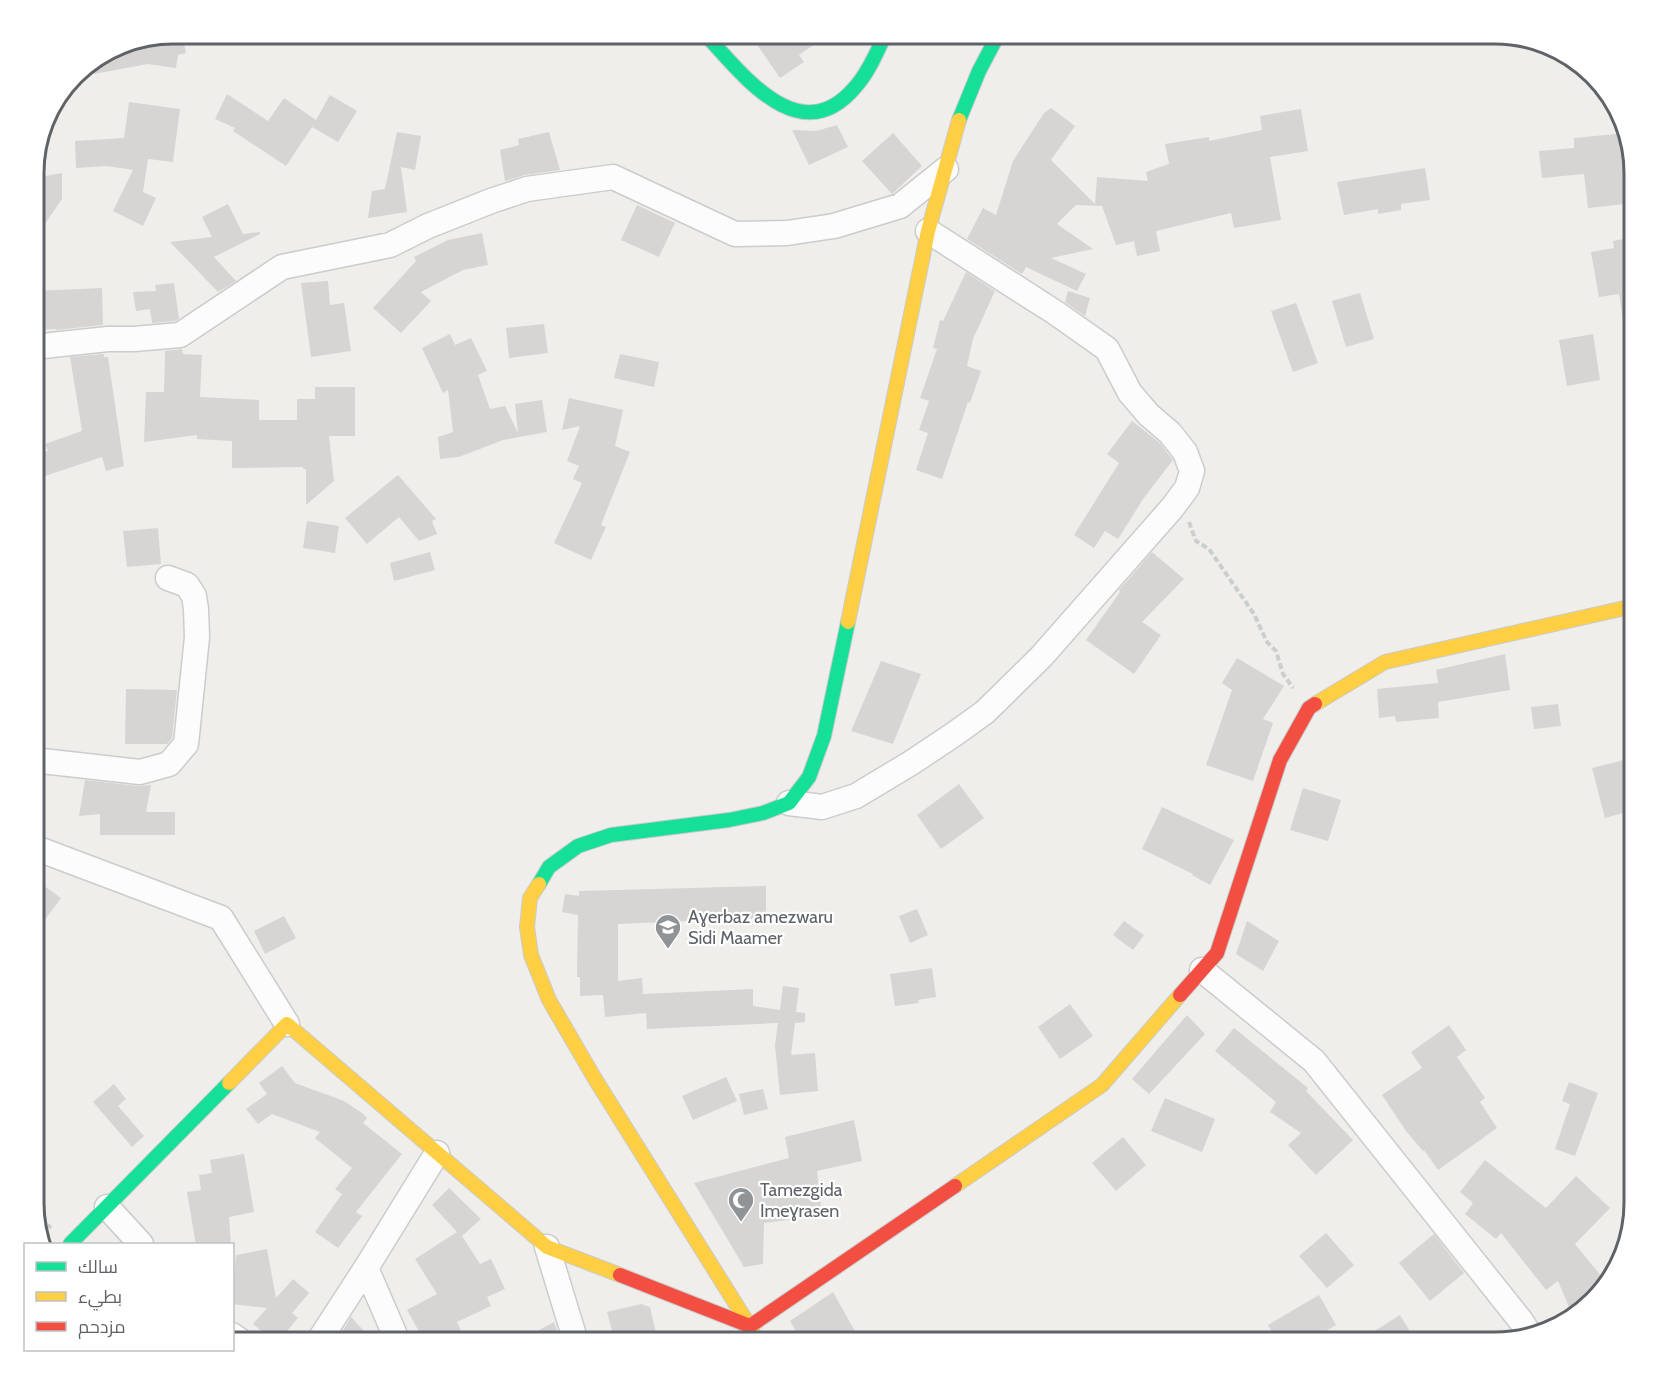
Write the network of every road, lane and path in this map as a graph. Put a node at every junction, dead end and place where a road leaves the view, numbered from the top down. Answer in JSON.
{"nodes":[{"id":1,"x":714,"y":44,"type":"edge"},
{"id":2,"x":880,"y":44,"type":"edge"},
{"id":3,"x":993,"y":44,"type":"edge"},
{"id":4,"x":946,"y":169,"type":"junction"},
{"id":5,"x":928,"y":231,"type":"junction"},
{"id":6,"x":44,"y":346,"type":"edge"},
{"id":7,"x":1178,"y":500,"type":"junction"},
{"id":8,"x":168,"y":578,"type":"dead end"},
{"id":9,"x":1624,"y":608,"type":"edge"},
{"id":10,"x":1309,"y":708,"type":"junction"},
{"id":11,"x":44,"y":761,"type":"edge"},
{"id":12,"x":789,"y":803,"type":"junction"},
{"id":13,"x":44,"y":851,"type":"edge"},
{"id":14,"x":1202,"y":970,"type":"junction"},
{"id":15,"x":287,"y":1024,"type":"junction"},
{"id":16,"x":437,"y":1153,"type":"junction"},
{"id":17,"x":107,"y":1207,"type":"junction"},
{"id":18,"x":72,"y":1243,"type":"edge"},
{"id":19,"x":139,"y":1243,"type":"edge"},
{"id":20,"x":547,"y":1247,"type":"junction"},
{"id":21,"x":366,"y":1268,"type":"junction"},
{"id":22,"x":750,"y":1326,"type":"junction"},
{"id":23,"x":1525,"y":1328,"type":"edge"},
{"id":24,"x":324,"y":1332,"type":"edge"},
{"id":25,"x":394,"y":1332,"type":"edge"},
{"id":26,"x":573,"y":1332,"type":"edge"},
{"id":27,"x":753,"y":1332,"type":"edge"}],
"edges":[{"from":1,"to":2,"type":"street"},
{"from":3,"to":4,"type":"street"},
{"from":4,"to":5,"type":"street"},
{"from":4,"to":6,"type":"street"},
{"from":5,"to":7,"type":"street"},
{"from":5,"to":12,"type":"street"},
{"from":7,"to":10,"type":"path"},
{"from":7,"to":12,"type":"street"},
{"from":8,"to":11,"type":"street"},
{"from":9,"to":10,"type":"street"},
{"from":10,"to":14,"type":"street"},
{"from":12,"to":22,"type":"street"},
{"from":13,"to":15,"type":"street"},
{"from":14,"to":22,"type":"street"},
{"from":14,"to":23,"type":"street"},
{"from":15,"to":16,"type":"street"},
{"from":15,"to":17,"type":"street"},
{"from":16,"to":20,"type":"street"},
{"from":16,"to":21,"type":"street"},
{"from":17,"to":18,"type":"street"},
{"from":17,"to":19,"type":"street"},
{"from":20,"to":22,"type":"street"},
{"from":20,"to":26,"type":"street"},
{"from":21,"to":24,"type":"street"},
{"from":21,"to":25,"type":"street"},
{"from":22,"to":27,"type":"street"}]}
